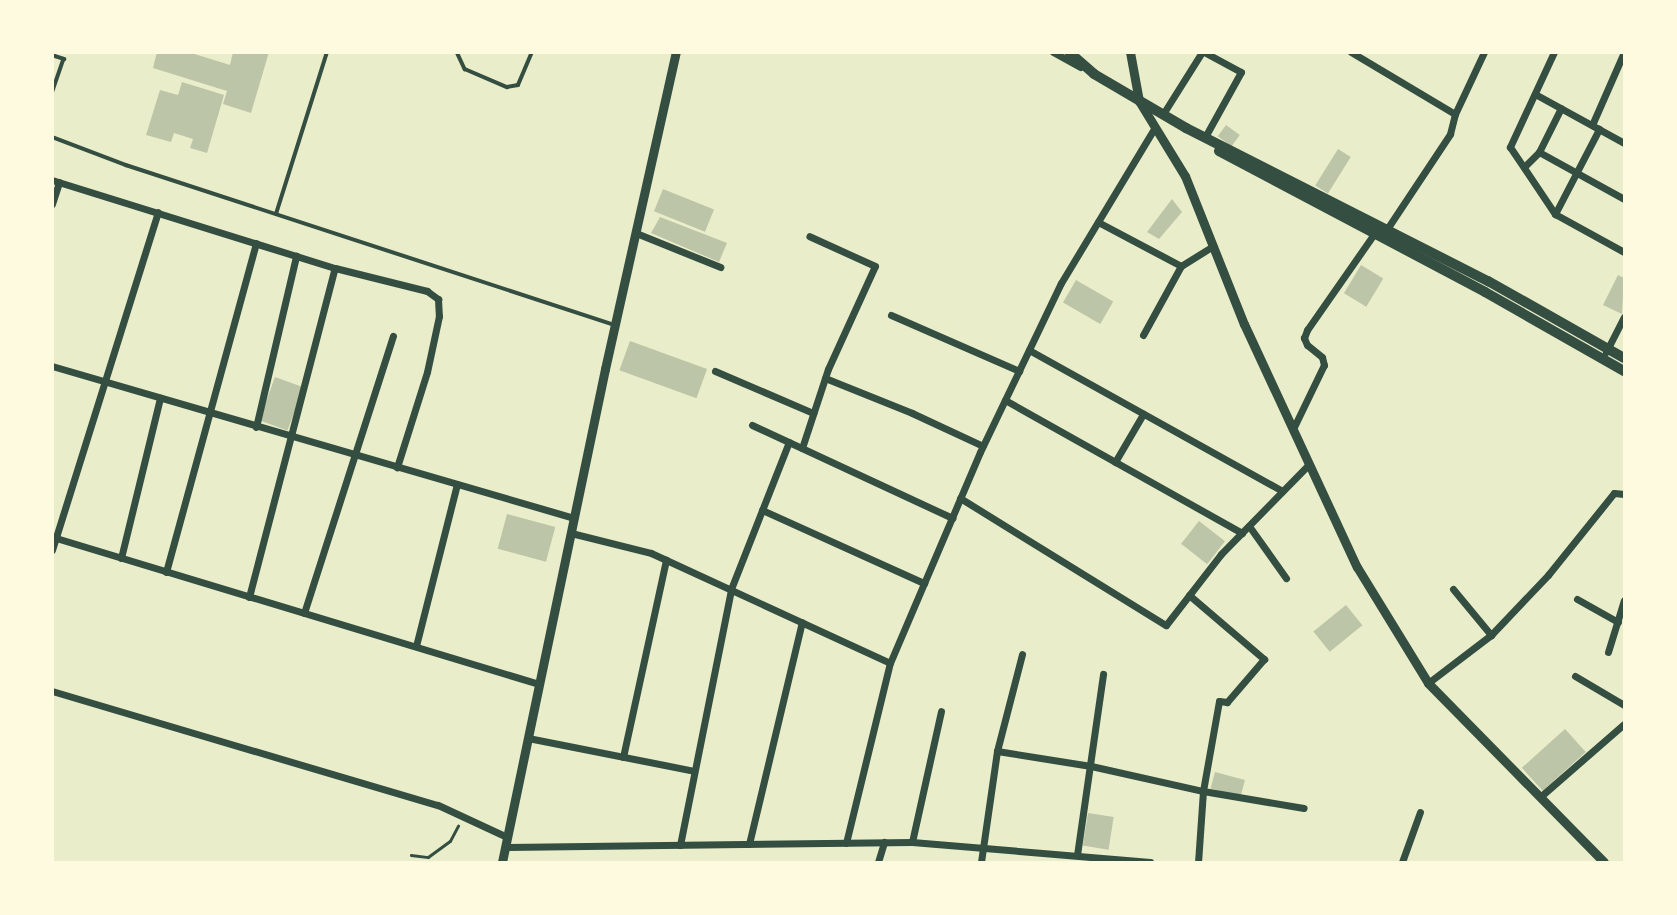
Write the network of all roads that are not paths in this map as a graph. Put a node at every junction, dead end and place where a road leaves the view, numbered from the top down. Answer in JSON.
{"nodes":[{"id":1,"x":327,"y":52,"type":"edge"},
{"id":2,"x":457,"y":52,"type":"edge"},
{"id":3,"x":532,"y":52,"type":"edge"},
{"id":4,"x":676,"y":52,"type":"edge"},
{"id":5,"x":1053,"y":52,"type":"edge"},
{"id":6,"x":1130,"y":52,"type":"edge"},
{"id":7,"x":1203,"y":52,"type":"edge"},
{"id":8,"x":1351,"y":52,"type":"edge"},
{"id":9,"x":1483,"y":52,"type":"edge"},
{"id":10,"x":1554,"y":52,"type":"edge"},
{"id":11,"x":1624,"y":52,"type":"edge"},
{"id":12,"x":52,"y":55,"type":"edge"},
{"id":13,"x":1071,"y":55,"type":"edge"},
{"id":14,"x":1094,"y":74,"type":"junction"},
{"id":15,"x":52,"y":94,"type":"edge"},
{"id":16,"x":1535,"y":94,"type":"junction"},
{"id":17,"x":1139,"y":101,"type":"junction"},
{"id":18,"x":1561,"y":108,"type":"junction"},
{"id":19,"x":1163,"y":114,"type":"junction"},
{"id":20,"x":1455,"y":114,"type":"junction"},
{"id":21,"x":1155,"y":127,"type":"junction"},
{"id":22,"x":1595,"y":127,"type":"junction"},
{"id":23,"x":1185,"y":128,"type":"junction"},
{"id":24,"x":52,"y":137,"type":"edge"},
{"id":25,"x":1205,"y":137,"type":"junction"},
{"id":26,"x":1625,"y":143,"type":"edge"},
{"id":27,"x":1539,"y":152,"type":"junction"},
{"id":28,"x":1524,"y":167,"type":"junction"},
{"id":29,"x":1577,"y":173,"type":"junction"},
{"id":30,"x":56,"y":181,"type":"edge"},
{"id":31,"x":1625,"y":200,"type":"edge"},
{"id":32,"x":52,"y":204,"type":"edge"},
{"id":33,"x":158,"y":212,"type":"junction"},
{"id":34,"x":276,"y":214,"type":"junction"},
{"id":35,"x":1555,"y":214,"type":"junction"},
{"id":36,"x":1098,"y":222,"type":"junction"},
{"id":37,"x":1387,"y":229,"type":"junction"},
{"id":38,"x":636,"y":233,"type":"junction"},
{"id":39,"x":1374,"y":234,"type":"junction"},
{"id":40,"x":809,"y":236,"type":"dead end"},
{"id":41,"x":256,"y":243,"type":"junction"},
{"id":42,"x":1213,"y":246,"type":"junction"},
{"id":43,"x":1625,"y":252,"type":"edge"},
{"id":44,"x":296,"y":256,"type":"junction"},
{"id":45,"x":1181,"y":266,"type":"junction"},
{"id":46,"x":720,"y":267,"type":"dead end"},
{"id":47,"x":335,"y":268,"type":"junction"},
{"id":48,"x":891,"y":314,"type":"dead end"},
{"id":49,"x":1625,"y":317,"type":"edge"},
{"id":50,"x":615,"y":325,"type":"junction"},
{"id":51,"x":1143,"y":335,"type":"dead end"},
{"id":52,"x":393,"y":336,"type":"dead end"},
{"id":53,"x":1029,"y":350,"type":"junction"},
{"id":54,"x":1605,"y":354,"type":"junction"},
{"id":55,"x":1625,"y":358,"type":"edge"},
{"id":56,"x":52,"y":366,"type":"edge"},
{"id":57,"x":715,"y":371,"type":"dead end"},
{"id":58,"x":1019,"y":371,"type":"junction"},
{"id":59,"x":1625,"y":371,"type":"edge"},
{"id":60,"x":825,"y":378,"type":"junction"},
{"id":61,"x":104,"y":381,"type":"junction"},
{"id":62,"x":160,"y":398,"type":"junction"},
{"id":63,"x":1005,"y":400,"type":"junction"},
{"id":64,"x":208,"y":412,"type":"junction"},
{"id":65,"x":813,"y":413,"type":"junction"},
{"id":66,"x":1143,"y":414,"type":"junction"},
{"id":67,"x":752,"y":425,"type":"dead end"},
{"id":68,"x":256,"y":427,"type":"junction"},
{"id":69,"x":1293,"y":429,"type":"junction"},
{"id":70,"x":293,"y":438,"type":"junction"},
{"id":71,"x":789,"y":442,"type":"junction"},
{"id":72,"x":983,"y":446,"type":"junction"},
{"id":73,"x":802,"y":448,"type":"junction"},
{"id":74,"x":356,"y":456,"type":"junction"},
{"id":75,"x":1115,"y":462,"type":"junction"},
{"id":76,"x":1309,"y":464,"type":"junction"},
{"id":77,"x":397,"y":467,"type":"junction"},
{"id":78,"x":457,"y":484,"type":"junction"},
{"id":79,"x":1282,"y":491,"type":"junction"},
{"id":80,"x":1625,"y":494,"type":"edge"},
{"id":81,"x":960,"y":498,"type":"junction"},
{"id":82,"x":762,"y":510,"type":"junction"},
{"id":83,"x":574,"y":518,"type":"junction"},
{"id":84,"x":952,"y":518,"type":"junction"},
{"id":85,"x":1249,"y":526,"type":"junction"},
{"id":86,"x":571,"y":533,"type":"junction"},
{"id":87,"x":1242,"y":533,"type":"junction"},
{"id":88,"x":56,"y":538,"type":"junction"},
{"id":89,"x":52,"y":550,"type":"edge"},
{"id":90,"x":121,"y":558,"type":"junction"},
{"id":91,"x":666,"y":560,"type":"junction"},
{"id":92,"x":166,"y":572,"type":"junction"},
{"id":93,"x":1286,"y":578,"type":"dead end"},
{"id":94,"x":924,"y":583,"type":"junction"},
{"id":95,"x":731,"y":589,"type":"junction"},
{"id":96,"x":1454,"y":589,"type":"dead end"},
{"id":97,"x":1189,"y":595,"type":"junction"},
{"id":98,"x":249,"y":597,"type":"junction"},
{"id":99,"x":1577,"y":599,"type":"dead end"},
{"id":100,"x":1625,"y":600,"type":"edge"},
{"id":101,"x":304,"y":613,"type":"junction"},
{"id":102,"x":802,"y":622,"type":"junction"},
{"id":103,"x":1618,"y":622,"type":"junction"},
{"id":104,"x":1491,"y":635,"type":"junction"},
{"id":105,"x":416,"y":646,"type":"junction"},
{"id":106,"x":1608,"y":652,"type":"dead end"},
{"id":107,"x":1022,"y":654,"type":"dead end"},
{"id":108,"x":890,"y":663,"type":"junction"},
{"id":109,"x":1103,"y":674,"type":"dead end"},
{"id":110,"x":1574,"y":676,"type":"dead end"},
{"id":111,"x":1428,"y":683,"type":"junction"},
{"id":112,"x":539,"y":684,"type":"junction"},
{"id":113,"x":52,"y":691,"type":"edge"},
{"id":114,"x":1625,"y":705,"type":"edge"},
{"id":115,"x":941,"y":711,"type":"dead end"},
{"id":116,"x":1625,"y":724,"type":"edge"},
{"id":117,"x":528,"y":738,"type":"junction"},
{"id":118,"x":997,"y":751,"type":"junction"},
{"id":119,"x":623,"y":757,"type":"junction"},
{"id":120,"x":1091,"y":766,"type":"junction"},
{"id":121,"x":694,"y":771,"type":"junction"},
{"id":122,"x":1203,"y":791,"type":"junction"},
{"id":123,"x":1539,"y":796,"type":"junction"},
{"id":124,"x":1304,"y":808,"type":"dead end"},
{"id":125,"x":1420,"y":812,"type":"dead end"},
{"id":126,"x":506,"y":842,"type":"junction"},
{"id":127,"x":884,"y":842,"type":"junction"},
{"id":128,"x":912,"y":842,"type":"junction"},
{"id":129,"x":846,"y":843,"type":"junction"},
{"id":130,"x":749,"y":844,"type":"junction"},
{"id":131,"x":680,"y":845,"type":"junction"},
{"id":132,"x":985,"y":847,"type":"junction"},
{"id":133,"x":1077,"y":855,"type":"junction"},
{"id":134,"x":1098,"y":859,"type":"edge"},
{"id":135,"x":502,"y":863,"type":"edge"},
{"id":136,"x":878,"y":863,"type":"edge"},
{"id":137,"x":981,"y":863,"type":"edge"},
{"id":138,"x":1150,"y":863,"type":"edge"},
{"id":139,"x":1198,"y":863,"type":"edge"},
{"id":140,"x":1402,"y":863,"type":"edge"},
{"id":141,"x":1604,"y":863,"type":"edge"}],
"edges":[{"from":1,"to":34,"type":"lane"},
{"from":2,"to":3,"type":"lane"},
{"from":4,"to":38,"type":"street"},
{"from":5,"to":14,"type":"street"},
{"from":6,"to":17,"type":"street"},
{"from":7,"to":19,"type":"street"},
{"from":7,"to":25,"type":"street"},
{"from":8,"to":20,"type":"street"},
{"from":9,"to":20,"type":"street"},
{"from":10,"to":16,"type":"street"},
{"from":11,"to":22,"type":"street"},
{"from":12,"to":15,"type":"lane"},
{"from":13,"to":14,"type":"main road"},
{"from":14,"to":17,"type":"main road"},
{"from":16,"to":18,"type":"street"},
{"from":16,"to":28,"type":"street"},
{"from":17,"to":19,"type":"main road"},
{"from":17,"to":21,"type":"street"},
{"from":18,"to":22,"type":"street"},
{"from":18,"to":27,"type":"street"},
{"from":19,"to":23,"type":"main road"},
{"from":20,"to":37,"type":"street"},
{"from":21,"to":36,"type":"street"},
{"from":21,"to":42,"type":"street"},
{"from":22,"to":26,"type":"street"},
{"from":22,"to":29,"type":"street"},
{"from":23,"to":25,"type":"main road"},
{"from":23,"to":39,"type":"main road"},
{"from":24,"to":34,"type":"lane"},
{"from":25,"to":37,"type":"main road"},
{"from":27,"to":28,"type":"street"},
{"from":27,"to":29,"type":"street"},
{"from":28,"to":35,"type":"street"},
{"from":29,"to":31,"type":"street"},
{"from":29,"to":35,"type":"street"},
{"from":30,"to":32,"type":"street"},
{"from":30,"to":33,"type":"street"},
{"from":33,"to":41,"type":"street"},
{"from":33,"to":61,"type":"street"},
{"from":34,"to":50,"type":"lane"},
{"from":35,"to":43,"type":"street"},
{"from":36,"to":45,"type":"street"},
{"from":36,"to":53,"type":"street"},
{"from":37,"to":54,"type":"main road"},
{"from":38,"to":46,"type":"street"},
{"from":38,"to":50,"type":"street"},
{"from":39,"to":54,"type":"main road"},
{"from":39,"to":69,"type":"street"},
{"from":40,"to":60,"type":"street"},
{"from":41,"to":44,"type":"street"},
{"from":41,"to":64,"type":"street"},
{"from":42,"to":45,"type":"street"},
{"from":42,"to":69,"type":"street"},
{"from":44,"to":47,"type":"street"},
{"from":44,"to":68,"type":"street"},
{"from":45,"to":51,"type":"street"},
{"from":47,"to":70,"type":"street"},
{"from":47,"to":77,"type":"street"},
{"from":48,"to":58,"type":"street"},
{"from":49,"to":54,"type":"street"},
{"from":50,"to":83,"type":"street"},
{"from":52,"to":74,"type":"street"},
{"from":53,"to":58,"type":"street"},
{"from":53,"to":66,"type":"street"},
{"from":54,"to":55,"type":"main road"},
{"from":54,"to":59,"type":"main road"},
{"from":56,"to":61,"type":"street"},
{"from":57,"to":65,"type":"street"},
{"from":58,"to":63,"type":"street"},
{"from":60,"to":65,"type":"street"},
{"from":60,"to":72,"type":"street"},
{"from":61,"to":62,"type":"street"},
{"from":61,"to":88,"type":"street"},
{"from":62,"to":64,"type":"street"},
{"from":62,"to":90,"type":"street"},
{"from":63,"to":72,"type":"street"},
{"from":63,"to":75,"type":"street"},
{"from":64,"to":68,"type":"street"},
{"from":64,"to":92,"type":"street"},
{"from":65,"to":73,"type":"street"},
{"from":66,"to":75,"type":"street"},
{"from":66,"to":79,"type":"street"},
{"from":67,"to":71,"type":"street"},
{"from":68,"to":70,"type":"street"},
{"from":69,"to":76,"type":"street"},
{"from":70,"to":74,"type":"street"},
{"from":70,"to":98,"type":"street"},
{"from":71,"to":73,"type":"street"},
{"from":71,"to":82,"type":"street"},
{"from":72,"to":81,"type":"street"},
{"from":73,"to":84,"type":"street"},
{"from":74,"to":77,"type":"street"},
{"from":74,"to":101,"type":"street"},
{"from":75,"to":87,"type":"street"},
{"from":76,"to":79,"type":"street"},
{"from":76,"to":111,"type":"street"},
{"from":77,"to":78,"type":"street"},
{"from":78,"to":83,"type":"street"},
{"from":78,"to":105,"type":"street"},
{"from":79,"to":85,"type":"street"},
{"from":80,"to":104,"type":"street"},
{"from":81,"to":84,"type":"street"},
{"from":81,"to":97,"type":"street"},
{"from":82,"to":94,"type":"street"},
{"from":82,"to":95,"type":"street"},
{"from":83,"to":86,"type":"street"},
{"from":84,"to":94,"type":"street"},
{"from":85,"to":87,"type":"street"},
{"from":85,"to":93,"type":"street"},
{"from":86,"to":91,"type":"street"},
{"from":86,"to":112,"type":"street"},
{"from":87,"to":97,"type":"street"},
{"from":88,"to":89,"type":"street"},
{"from":88,"to":90,"type":"street"},
{"from":90,"to":92,"type":"street"},
{"from":91,"to":95,"type":"street"},
{"from":91,"to":119,"type":"street"},
{"from":92,"to":98,"type":"street"},
{"from":94,"to":108,"type":"street"},
{"from":95,"to":102,"type":"street"},
{"from":95,"to":121,"type":"street"},
{"from":96,"to":104,"type":"street"},
{"from":97,"to":122,"type":"street"},
{"from":98,"to":101,"type":"street"},
{"from":99,"to":103,"type":"street"},
{"from":100,"to":103,"type":"street"},
{"from":101,"to":105,"type":"street"},
{"from":102,"to":108,"type":"street"},
{"from":102,"to":130,"type":"street"},
{"from":103,"to":106,"type":"street"},
{"from":104,"to":111,"type":"street"},
{"from":105,"to":112,"type":"street"},
{"from":107,"to":118,"type":"street"},
{"from":108,"to":129,"type":"street"},
{"from":109,"to":120,"type":"street"},
{"from":110,"to":114,"type":"street"},
{"from":111,"to":123,"type":"street"},
{"from":112,"to":117,"type":"street"},
{"from":113,"to":126,"type":"street"},
{"from":115,"to":128,"type":"street"},
{"from":116,"to":123,"type":"street"},
{"from":117,"to":119,"type":"street"},
{"from":117,"to":126,"type":"street"},
{"from":118,"to":120,"type":"street"},
{"from":118,"to":132,"type":"street"},
{"from":119,"to":121,"type":"street"},
{"from":120,"to":122,"type":"street"},
{"from":120,"to":133,"type":"street"},
{"from":121,"to":131,"type":"street"},
{"from":122,"to":124,"type":"street"},
{"from":122,"to":139,"type":"street"},
{"from":123,"to":141,"type":"street"},
{"from":125,"to":140,"type":"street"},
{"from":126,"to":131,"type":"street"},
{"from":126,"to":135,"type":"street"},
{"from":127,"to":128,"type":"street"},
{"from":127,"to":129,"type":"street"},
{"from":127,"to":136,"type":"street"},
{"from":128,"to":132,"type":"street"},
{"from":129,"to":130,"type":"street"},
{"from":130,"to":131,"type":"street"},
{"from":132,"to":133,"type":"street"},
{"from":132,"to":137,"type":"street"},
{"from":133,"to":134,"type":"street"},
{"from":134,"to":138,"type":"street"}]}
